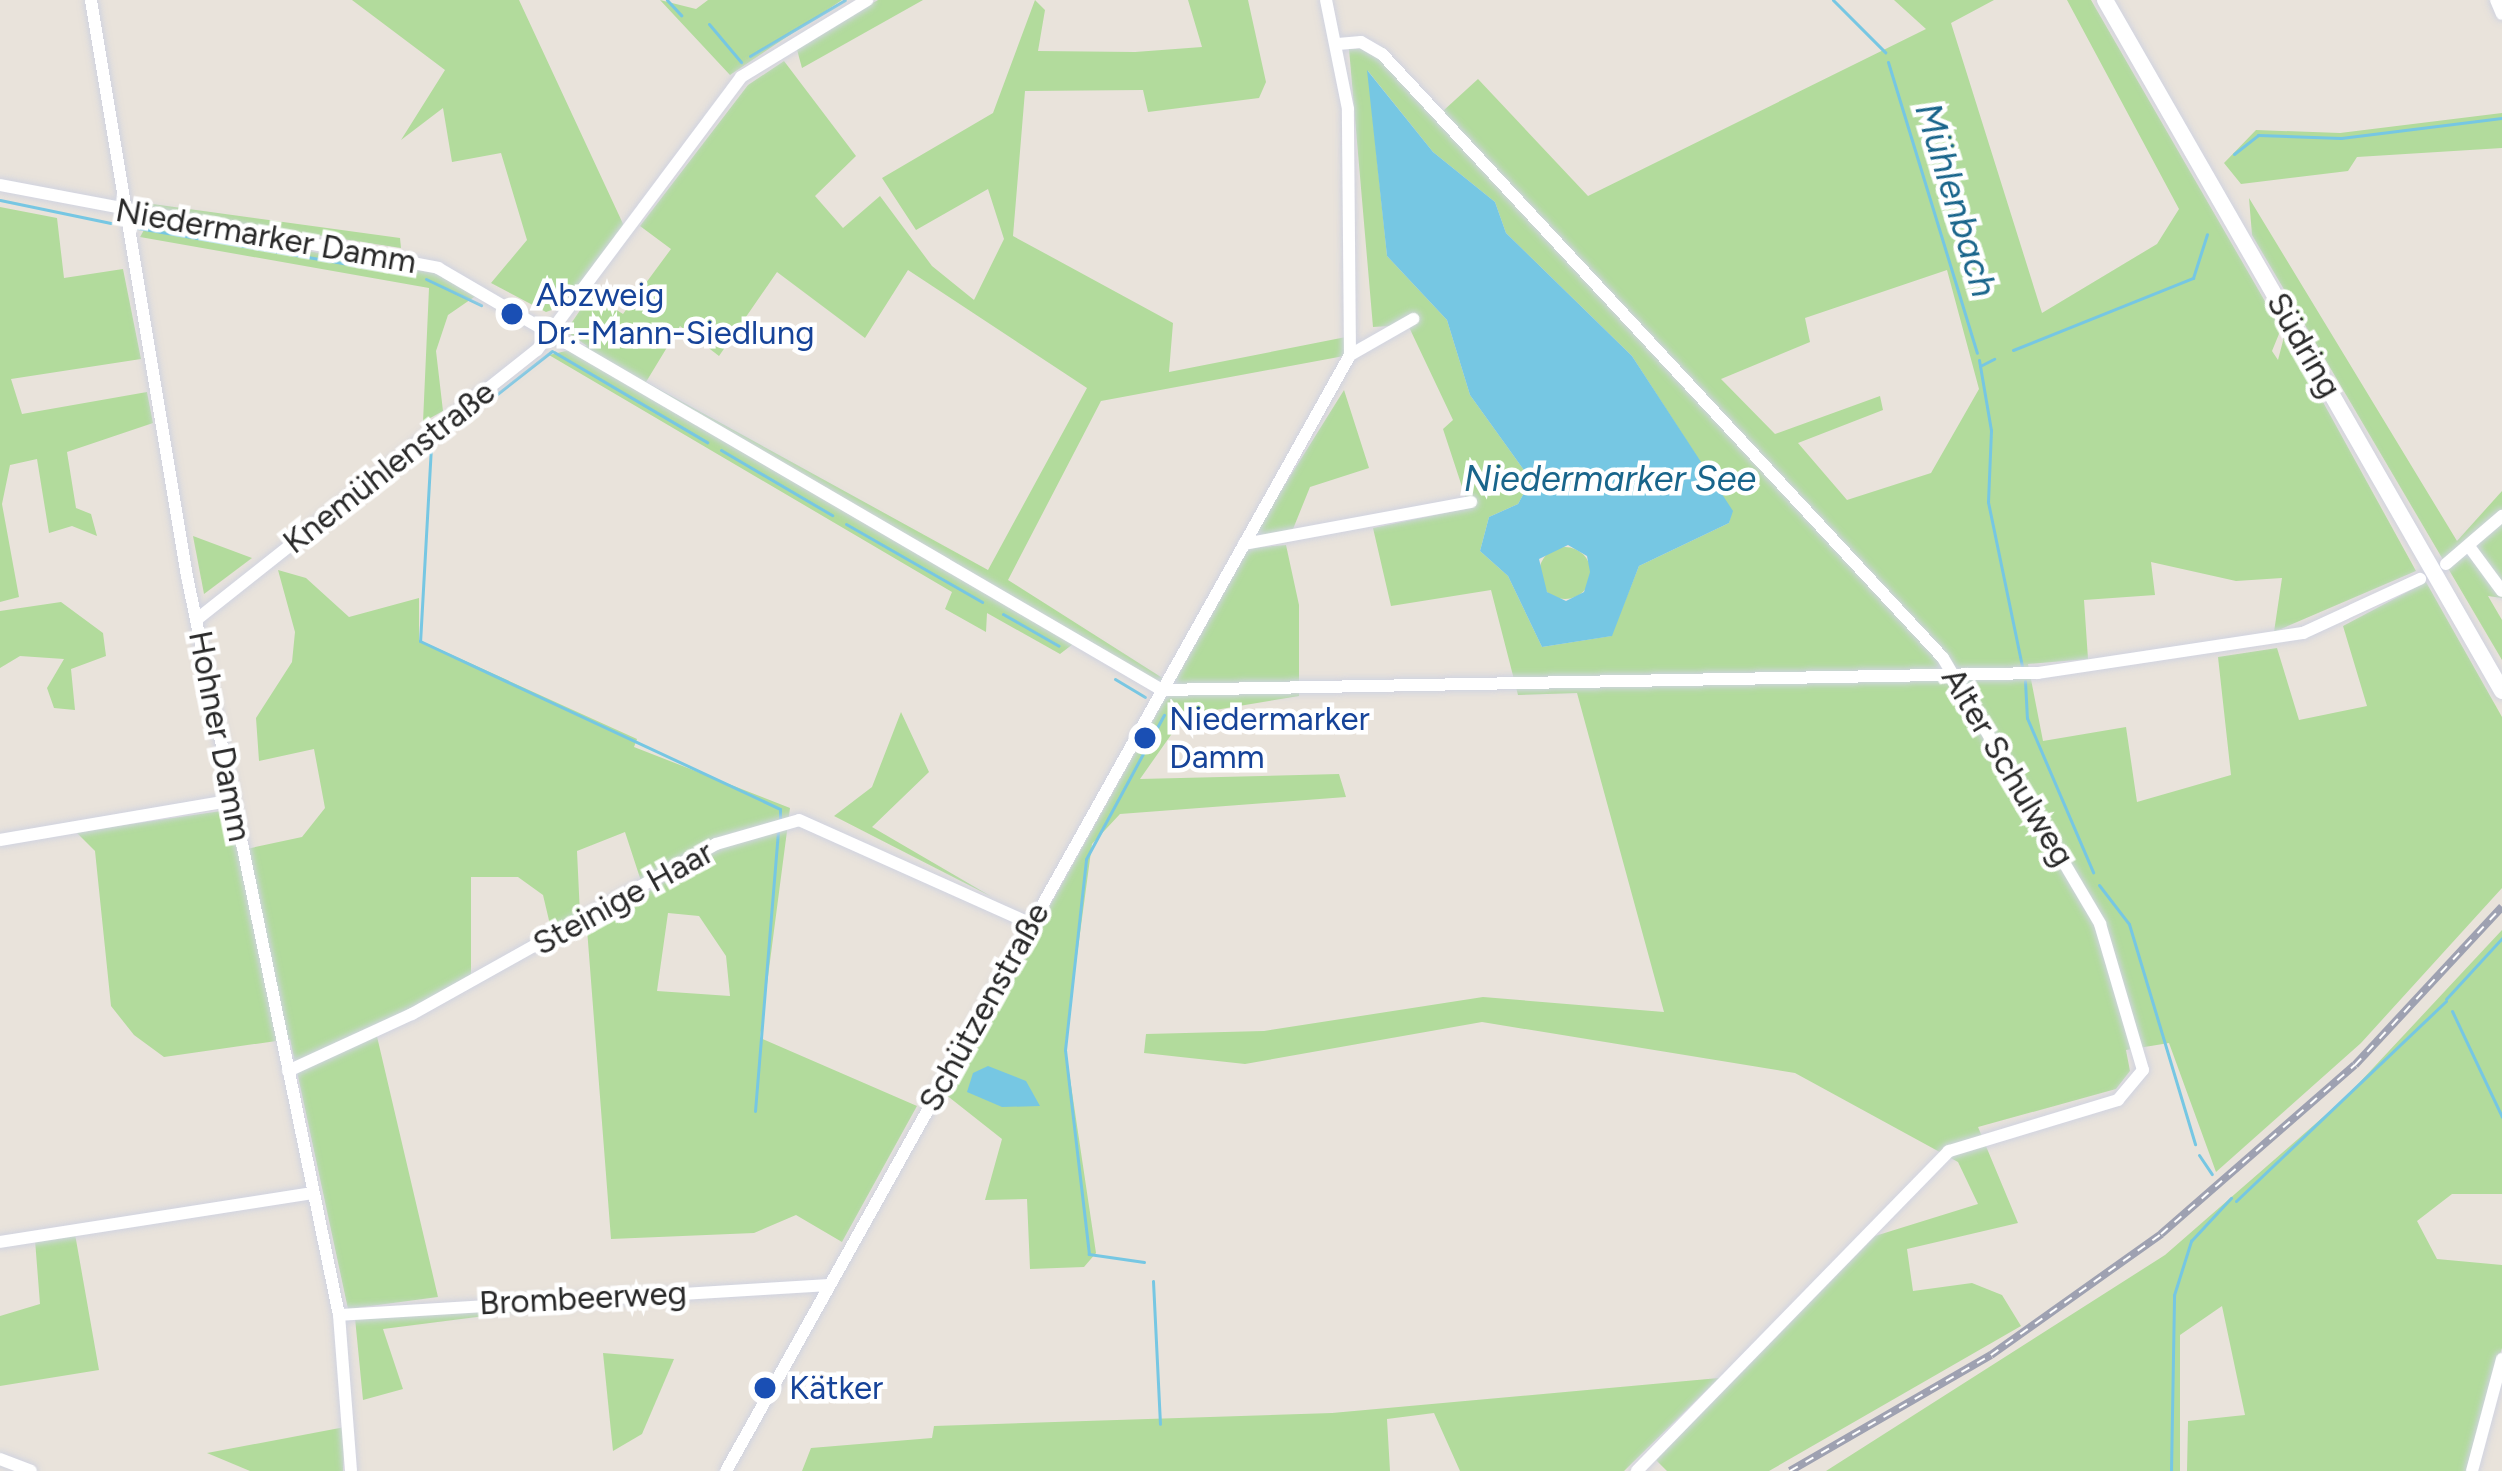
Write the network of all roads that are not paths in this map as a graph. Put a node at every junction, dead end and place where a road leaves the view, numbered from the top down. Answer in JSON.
{"nodes":[{"id":1,"x":91,"y":0,"type":"edge"},
{"id":2,"x":867,"y":0,"type":"edge"},
{"id":3,"x":1325,"y":0,"type":"edge"},
{"id":4,"x":2105,"y":0,"type":"edge"},
{"id":5,"x":2496,"y":0,"type":"edge"},
{"id":6,"x":2502,"y":14,"type":"edge"},
{"id":7,"x":1338,"y":44,"type":"junction"},
{"id":8,"x":0,"y":185,"type":"edge"},
{"id":9,"x":122,"y":212,"type":"junction"},
{"id":10,"x":1413,"y":319,"type":"dead end"},
{"id":11,"x":555,"y":333,"type":"junction"},
{"id":12,"x":1350,"y":355,"type":"junction"},
{"id":13,"x":1471,"y":502,"type":"dead end"},
{"id":14,"x":2502,"y":517,"type":"edge"},
{"id":15,"x":1244,"y":544,"type":"junction"},
{"id":16,"x":2471,"y":549,"type":"junction"},
{"id":17,"x":2446,"y":564,"type":"dead end"},
{"id":18,"x":2420,"y":579,"type":"dead end"},
{"id":19,"x":2502,"y":591,"type":"edge"},
{"id":20,"x":196,"y":620,"type":"junction"},
{"id":21,"x":1954,"y":675,"type":"junction"},
{"id":22,"x":1162,"y":690,"type":"junction"},
{"id":23,"x":2502,"y":691,"type":"edge"},
{"id":24,"x":232,"y":800,"type":"junction"},
{"id":25,"x":0,"y":840,"type":"edge"},
{"id":26,"x":1031,"y":924,"type":"junction"},
{"id":27,"x":289,"y":1071,"type":"junction"},
{"id":28,"x":314,"y":1193,"type":"junction"},
{"id":29,"x":0,"y":1242,"type":"edge"},
{"id":30,"x":827,"y":1285,"type":"junction"},
{"id":31,"x":339,"y":1315,"type":"junction"},
{"id":32,"x":2502,"y":1360,"type":"edge"},
{"id":33,"x":0,"y":1459,"type":"edge"},
{"id":34,"x":31,"y":1471,"type":"edge"},
{"id":35,"x":351,"y":1471,"type":"edge"},
{"id":36,"x":726,"y":1471,"type":"edge"},
{"id":37,"x":1637,"y":1471,"type":"edge"},
{"id":38,"x":2472,"y":1471,"type":"edge"}],
"edges":[{"from":1,"to":9,"type":"street","name":"Hohner Damm"},
{"from":2,"to":11,"type":"street","name":"Knemühlenstraße"},
{"from":3,"to":7,"type":"street","name":"Schützenstraße"},
{"from":4,"to":23,"type":"main road","name":"Südring"},
{"from":5,"to":6,"type":"street"},
{"from":7,"to":12,"type":"street","name":"Schützenstraße"},
{"from":7,"to":21,"type":"street","name":"Alter Schulweg"},
{"from":8,"to":9,"type":"street","name":"Niedermarker Damm"},
{"from":9,"to":11,"type":"street","name":"Niedermarker Damm"},
{"from":9,"to":20,"type":"street","name":"Hohner Damm"},
{"from":10,"to":12,"type":"street"},
{"from":11,"to":20,"type":"street","name":"Knemühlenstraße"},
{"from":11,"to":22,"type":"street","name":"Niedermarker Damm"},
{"from":12,"to":15,"type":"street","name":"Schützenstraße"},
{"from":13,"to":15,"type":"street"},
{"from":14,"to":16,"type":"street"},
{"from":15,"to":22,"type":"street","name":"Schützenstraße"},
{"from":16,"to":17,"type":"street"},
{"from":16,"to":19,"type":"street"},
{"from":18,"to":21,"type":"street"},
{"from":20,"to":24,"type":"street","name":"Hohner Damm"},
{"from":21,"to":22,"type":"street"},
{"from":21,"to":37,"type":"street","name":"Alter Schulweg"},
{"from":22,"to":26,"type":"street","name":"Schützenstraße"},
{"from":24,"to":25,"type":"street"},
{"from":24,"to":27,"type":"street","name":"Hohner Damm"},
{"from":26,"to":27,"type":"street","name":"Steinige Haar"},
{"from":26,"to":30,"type":"street","name":"Schützenstraße"},
{"from":27,"to":28,"type":"street","name":"Hohner Damm"},
{"from":28,"to":29,"type":"street"},
{"from":28,"to":31,"type":"street","name":"Hohner Damm"},
{"from":30,"to":31,"type":"street","name":"Brombeerweg"},
{"from":30,"to":36,"type":"street","name":"Schützenstraße"},
{"from":31,"to":35,"type":"street","name":"Hohner Damm"},
{"from":32,"to":38,"type":"street"},
{"from":33,"to":34,"type":"street"}]}
